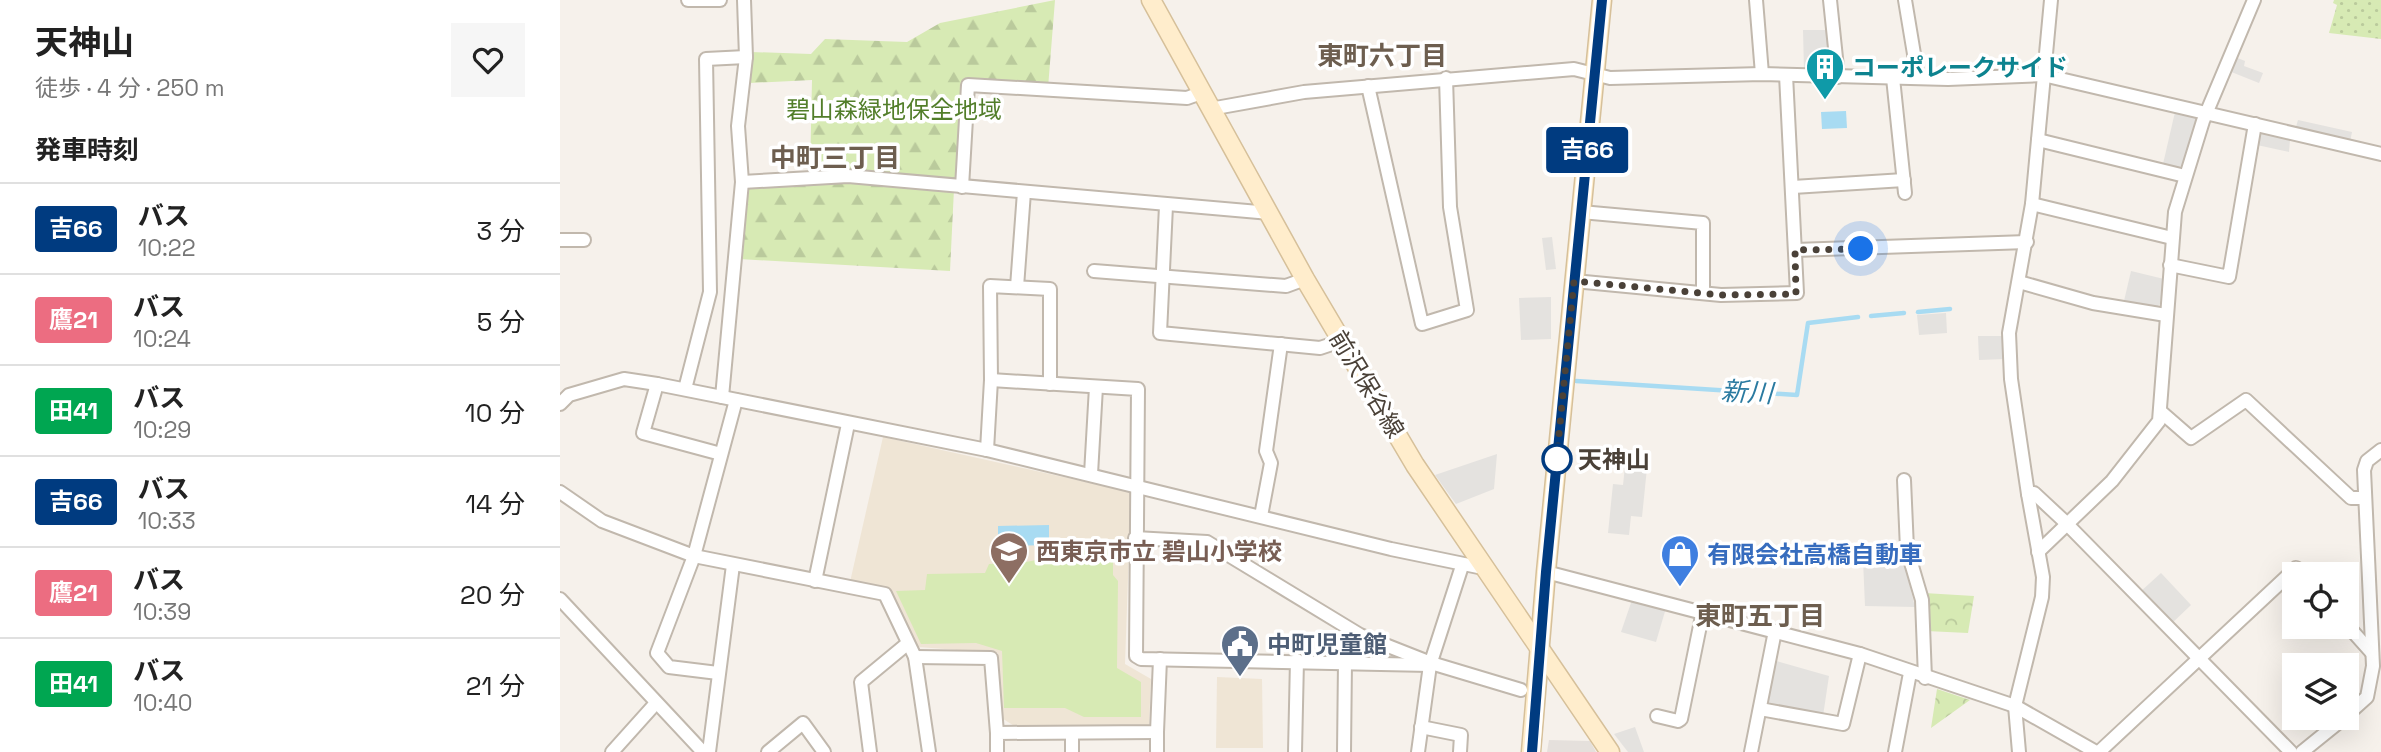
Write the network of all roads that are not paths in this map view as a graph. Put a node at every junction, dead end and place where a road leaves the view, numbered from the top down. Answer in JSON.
{"nodes":[{"id":1,"x":688,"y":0,"type":"edge"},
{"id":2,"x":720,"y":0,"type":"edge"},
{"id":3,"x":744,"y":0,"type":"edge"},
{"id":4,"x":1151,"y":0,"type":"edge"},
{"id":5,"x":1602,"y":0,"type":"edge"},
{"id":6,"x":1756,"y":0,"type":"edge"},
{"id":7,"x":1830,"y":0,"type":"edge"},
{"id":8,"x":1905,"y":0,"type":"edge"},
{"id":9,"x":2051,"y":0,"type":"edge"},
{"id":10,"x":2254,"y":0,"type":"edge"},
{"id":11,"x":746,"y":57,"type":"junction"},
{"id":12,"x":1762,"y":74,"type":"junction"},
{"id":13,"x":1594,"y":75,"type":"junction"},
{"id":14,"x":1786,"y":75,"type":"junction"},
{"id":15,"x":2043,"y":75,"type":"junction"},
{"id":16,"x":1838,"y":76,"type":"junction"},
{"id":17,"x":1446,"y":78,"type":"junction"},
{"id":18,"x":1893,"y":78,"type":"junction"},
{"id":19,"x":1918,"y":78,"type":"junction"},
{"id":20,"x":1368,"y":86,"type":"junction"},
{"id":21,"x":1201,"y":93,"type":"junction"},
{"id":22,"x":1210,"y":109,"type":"junction"},
{"id":23,"x":2207,"y":112,"type":"junction"},
{"id":24,"x":2255,"y":124,"type":"junction"},
{"id":25,"x":2038,"y":140,"type":"junction"},
{"id":26,"x":2381,"y":154,"type":"edge"},
{"id":27,"x":2185,"y":176,"type":"junction"},
{"id":28,"x":742,"y":182,"type":"junction"},
{"id":29,"x":962,"y":187,"type":"junction"},
{"id":30,"x":1793,"y":187,"type":"junction"},
{"id":31,"x":1024,"y":192,"type":"junction"},
{"id":32,"x":2032,"y":204,"type":"junction"},
{"id":33,"x":1166,"y":206,"type":"junction"},
{"id":34,"x":1581,"y":212,"type":"junction"},
{"id":35,"x":1270,"y":213,"type":"junction"},
{"id":36,"x":2172,"y":238,"type":"junction"},
{"id":37,"x":560,"y":240,"type":"edge"},
{"id":38,"x":584,"y":240,"type":"dead end"},
{"id":39,"x":2027,"y":242,"type":"junction"},
{"id":40,"x":1795,"y":250,"type":"junction"},
{"id":41,"x":2170,"y":265,"type":"junction"},
{"id":42,"x":1094,"y":271,"type":"dead end"},
{"id":43,"x":1162,"y":276,"type":"junction"},
{"id":44,"x":1306,"y":279,"type":"junction"},
{"id":45,"x":1574,"y":281,"type":"junction"},
{"id":46,"x":2019,"y":282,"type":"junction"},
{"id":47,"x":1017,"y":287,"type":"junction"},
{"id":48,"x":1703,"y":293,"type":"junction"},
{"id":49,"x":2166,"y":315,"type":"junction"},
{"id":50,"x":1341,"y":341,"type":"junction"},
{"id":51,"x":1281,"y":344,"type":"junction"},
{"id":52,"x":991,"y":380,"type":"junction"},
{"id":53,"x":657,"y":384,"type":"junction"},
{"id":54,"x":1049,"y":384,"type":"junction"},
{"id":55,"x":1096,"y":387,"type":"junction"},
{"id":56,"x":685,"y":389,"type":"junction"},
{"id":57,"x":563,"y":397,"type":"edge"},
{"id":58,"x":722,"y":397,"type":"junction"},
{"id":59,"x":736,"y":400,"type":"junction"},
{"id":60,"x":2160,"y":411,"type":"junction"},
{"id":61,"x":848,"y":424,"type":"junction"},
{"id":62,"x":987,"y":450,"type":"junction"},
{"id":63,"x":2381,"y":450,"type":"edge"},
{"id":64,"x":722,"y":454,"type":"junction"},
{"id":65,"x":1091,"y":474,"type":"junction"},
{"id":66,"x":1904,"y":480,"type":"dead end"},
{"id":67,"x":1137,"y":487,"type":"junction"},
{"id":68,"x":560,"y":492,"type":"edge"},
{"id":69,"x":2028,"y":494,"type":"junction"},
{"id":70,"x":2365,"y":498,"type":"junction"},
{"id":71,"x":1261,"y":516,"type":"junction"},
{"id":72,"x":2068,"y":526,"type":"junction"},
{"id":73,"x":1135,"y":538,"type":"junction"},
{"id":74,"x":2038,"y":552,"type":"junction"},
{"id":75,"x":694,"y":556,"type":"junction"},
{"id":76,"x":733,"y":565,"type":"junction"},
{"id":77,"x":1462,"y":566,"type":"junction"},
{"id":78,"x":1488,"y":569,"type":"junction"},
{"id":79,"x":1546,"y":572,"type":"junction"},
{"id":80,"x":815,"y":581,"type":"junction"},
{"id":81,"x":2282,"y":583,"type":"edge"},
{"id":82,"x":560,"y":599,"type":"edge"},
{"id":83,"x":2376,"y":610,"type":"edge"},
{"id":84,"x":1703,"y":611,"type":"junction"},
{"id":85,"x":1774,"y":631,"type":"junction"},
{"id":86,"x":2358,"y":639,"type":"edge"},
{"id":87,"x":908,"y":644,"type":"junction"},
{"id":88,"x":1539,"y":651,"type":"junction"},
{"id":89,"x":1860,"y":654,"type":"junction"},
{"id":90,"x":915,"y":657,"type":"junction"},
{"id":91,"x":1160,"y":659,"type":"junction"},
{"id":92,"x":1297,"y":660,"type":"junction"},
{"id":93,"x":2199,"y":661,"type":"junction"},
{"id":94,"x":1345,"y":662,"type":"junction"},
{"id":95,"x":2375,"y":662,"type":"edge"},
{"id":96,"x":1431,"y":664,"type":"junction"},
{"id":97,"x":718,"y":673,"type":"junction"},
{"id":98,"x":1910,"y":673,"type":"junction"},
{"id":99,"x":1925,"y":678,"type":"junction"},
{"id":100,"x":1521,"y":690,"type":"dead end"},
{"id":101,"x":656,"y":703,"type":"junction"},
{"id":102,"x":2359,"y":704,"type":"edge"},
{"id":103,"x":2015,"y":706,"type":"junction"},
{"id":104,"x":1760,"y":709,"type":"junction"},
{"id":105,"x":1657,"y":716,"type":"dead end"},
{"id":106,"x":1421,"y":727,"type":"junction"},
{"id":107,"x":2328,"y":730,"type":"edge"},
{"id":108,"x":1157,"y":732,"type":"junction"},
{"id":109,"x":997,"y":733,"type":"junction"},
{"id":110,"x":1072,"y":734,"type":"junction"},
{"id":111,"x":612,"y":752,"type":"edge"},
{"id":112,"x":704,"y":752,"type":"edge"},
{"id":113,"x":709,"y":752,"type":"edge"},
{"id":114,"x":768,"y":752,"type":"edge"},
{"id":115,"x":824,"y":752,"type":"edge"},
{"id":116,"x":870,"y":752,"type":"edge"},
{"id":117,"x":929,"y":752,"type":"edge"},
{"id":118,"x":998,"y":752,"type":"edge"},
{"id":119,"x":1072,"y":752,"type":"edge"},
{"id":120,"x":1157,"y":752,"type":"edge"},
{"id":121,"x":1295,"y":752,"type":"edge"},
{"id":122,"x":1344,"y":752,"type":"edge"},
{"id":123,"x":1418,"y":752,"type":"edge"},
{"id":124,"x":1460,"y":752,"type":"edge"},
{"id":125,"x":1531,"y":752,"type":"edge"},
{"id":126,"x":1610,"y":752,"type":"edge"},
{"id":127,"x":1751,"y":752,"type":"edge"},
{"id":128,"x":1895,"y":752,"type":"edge"},
{"id":129,"x":2019,"y":752,"type":"edge"},
{"id":130,"x":2097,"y":752,"type":"edge"},
{"id":131,"x":2291,"y":752,"type":"edge"},
{"id":132,"x":2302,"y":752,"type":"edge"}],
"edges":[{"from":1,"to":2,"type":"street"},
{"from":3,"to":11,"type":"street"},
{"from":4,"to":21,"type":"main road","name":"前沢保谷線"},
{"from":5,"to":13,"type":"main road"},
{"from":6,"to":12,"type":"street"},
{"from":7,"to":16,"type":"street"},
{"from":8,"to":19,"type":"street"},
{"from":9,"to":15,"type":"street"},
{"from":10,"to":23,"type":"street"},
{"from":11,"to":28,"type":"street"},
{"from":11,"to":56,"type":"street"},
{"from":12,"to":13,"type":"street"},
{"from":12,"to":14,"type":"street"},
{"from":13,"to":17,"type":"street"},
{"from":13,"to":34,"type":"main road"},
{"from":14,"to":16,"type":"street"},
{"from":14,"to":30,"type":"street"},
{"from":15,"to":19,"type":"street"},
{"from":15,"to":23,"type":"street"},
{"from":15,"to":25,"type":"street"},
{"from":16,"to":18,"type":"street"},
{"from":17,"to":20,"type":"street"},
{"from":17,"to":20,"type":"street"},
{"from":18,"to":19,"type":"street"},
{"from":18,"to":30,"type":"street"},
{"from":20,"to":22,"type":"street"},
{"from":21,"to":22,"type":"main road","name":"前沢保谷線"},
{"from":21,"to":29,"type":"street"},
{"from":22,"to":35,"type":"main road","name":"前沢保谷線"},
{"from":23,"to":24,"type":"street"},
{"from":23,"to":27,"type":"street"},
{"from":24,"to":26,"type":"street"},
{"from":24,"to":41,"type":"street"},
{"from":25,"to":27,"type":"street"},
{"from":25,"to":32,"type":"street"},
{"from":27,"to":36,"type":"street"},
{"from":28,"to":29,"type":"street"},
{"from":28,"to":58,"type":"street"},
{"from":29,"to":31,"type":"street"},
{"from":30,"to":40,"type":"street"},
{"from":31,"to":33,"type":"street"},
{"from":31,"to":47,"type":"street"},
{"from":32,"to":36,"type":"street"},
{"from":32,"to":39,"type":"street"},
{"from":33,"to":35,"type":"street"},
{"from":33,"to":43,"type":"street"},
{"from":34,"to":45,"type":"main road"},
{"from":34,"to":48,"type":"street"},
{"from":35,"to":44,"type":"main road","name":"前沢保谷線"},
{"from":36,"to":41,"type":"street"},
{"from":37,"to":38,"type":"street"},
{"from":39,"to":40,"type":"street"},
{"from":39,"to":46,"type":"street"},
{"from":40,"to":48,"type":"street"},
{"from":41,"to":49,"type":"street"},
{"from":42,"to":43,"type":"street"},
{"from":43,"to":44,"type":"street"},
{"from":43,"to":51,"type":"street"},
{"from":44,"to":50,"type":"main road","name":"前沢保谷線"},
{"from":45,"to":48,"type":"street"},
{"from":45,"to":79,"type":"main road"},
{"from":46,"to":49,"type":"street"},
{"from":46,"to":69,"type":"street"},
{"from":47,"to":52,"type":"street"},
{"from":47,"to":54,"type":"street"},
{"from":49,"to":60,"type":"street"},
{"from":50,"to":51,"type":"street"},
{"from":50,"to":78,"type":"main road","name":"前沢保谷線"},
{"from":51,"to":71,"type":"street"},
{"from":52,"to":54,"type":"street"},
{"from":52,"to":62,"type":"street"},
{"from":53,"to":56,"type":"street"},
{"from":53,"to":57,"type":"street"},
{"from":53,"to":64,"type":"street"},
{"from":54,"to":55,"type":"street"},
{"from":55,"to":65,"type":"street"},
{"from":55,"to":67,"type":"street"},
{"from":56,"to":58,"type":"street"},
{"from":58,"to":59,"type":"street"},
{"from":59,"to":61,"type":"street"},
{"from":59,"to":64,"type":"street"},
{"from":60,"to":70,"type":"street"},
{"from":60,"to":72,"type":"street"},
{"from":61,"to":62,"type":"street"},
{"from":61,"to":80,"type":"street"},
{"from":62,"to":65,"type":"street"},
{"from":63,"to":70,"type":"street"},
{"from":64,"to":75,"type":"street"},
{"from":65,"to":67,"type":"street"},
{"from":66,"to":99,"type":"street"},
{"from":67,"to":71,"type":"street"},
{"from":67,"to":73,"type":"street"},
{"from":68,"to":75,"type":"street"},
{"from":69,"to":72,"type":"street"},
{"from":69,"to":74,"type":"street"},
{"from":70,"to":83,"type":"street"},
{"from":71,"to":77,"type":"street"},
{"from":72,"to":74,"type":"street"},
{"from":72,"to":93,"type":"street"},
{"from":73,"to":91,"type":"street"},
{"from":73,"to":96,"type":"street"},
{"from":74,"to":103,"type":"street"},
{"from":75,"to":76,"type":"street"},
{"from":75,"to":97,"type":"street"},
{"from":76,"to":80,"type":"street"},
{"from":76,"to":97,"type":"street"},
{"from":77,"to":78,"type":"street"},
{"from":77,"to":96,"type":"street"},
{"from":78,"to":88,"type":"main road","name":"前沢保谷線"},
{"from":79,"to":84,"type":"street"},
{"from":79,"to":88,"type":"main road"},
{"from":80,"to":87,"type":"street"},
{"from":81,"to":93,"type":"street"},
{"from":82,"to":101,"type":"street"},
{"from":83,"to":95,"type":"street"},
{"from":84,"to":85,"type":"street"},
{"from":84,"to":105,"type":"street"},
{"from":85,"to":89,"type":"street"},
{"from":85,"to":104,"type":"street"},
{"from":86,"to":95,"type":"street"},
{"from":87,"to":90,"type":"street"},
{"from":87,"to":116,"type":"street"},
{"from":88,"to":125,"type":"main road"},
{"from":88,"to":126,"type":"main road","name":"前沢保谷線"},
{"from":89,"to":98,"type":"street"},
{"from":89,"to":104,"type":"street"},
{"from":90,"to":109,"type":"street"},
{"from":90,"to":117,"type":"street"},
{"from":91,"to":92,"type":"street"},
{"from":91,"to":108,"type":"street"},
{"from":92,"to":94,"type":"street"},
{"from":92,"to":121,"type":"street"},
{"from":93,"to":130,"type":"street"},
{"from":93,"to":131,"type":"street"},
{"from":94,"to":96,"type":"street"},
{"from":94,"to":122,"type":"street"},
{"from":95,"to":102,"type":"street"},
{"from":96,"to":100,"type":"street"},
{"from":96,"to":106,"type":"street"},
{"from":97,"to":113,"type":"street"},
{"from":98,"to":99,"type":"street"},
{"from":98,"to":128,"type":"street"},
{"from":99,"to":103,"type":"street"},
{"from":101,"to":111,"type":"street"},
{"from":101,"to":112,"type":"street"},
{"from":103,"to":129,"type":"street"},
{"from":103,"to":130,"type":"street"},
{"from":104,"to":127,"type":"street"},
{"from":106,"to":123,"type":"street"},
{"from":106,"to":124,"type":"street"},
{"from":107,"to":132,"type":"street"},
{"from":108,"to":110,"type":"street"},
{"from":108,"to":120,"type":"street"},
{"from":109,"to":110,"type":"street"},
{"from":109,"to":118,"type":"street"},
{"from":110,"to":119,"type":"street"},
{"from":114,"to":115,"type":"street"}]}
